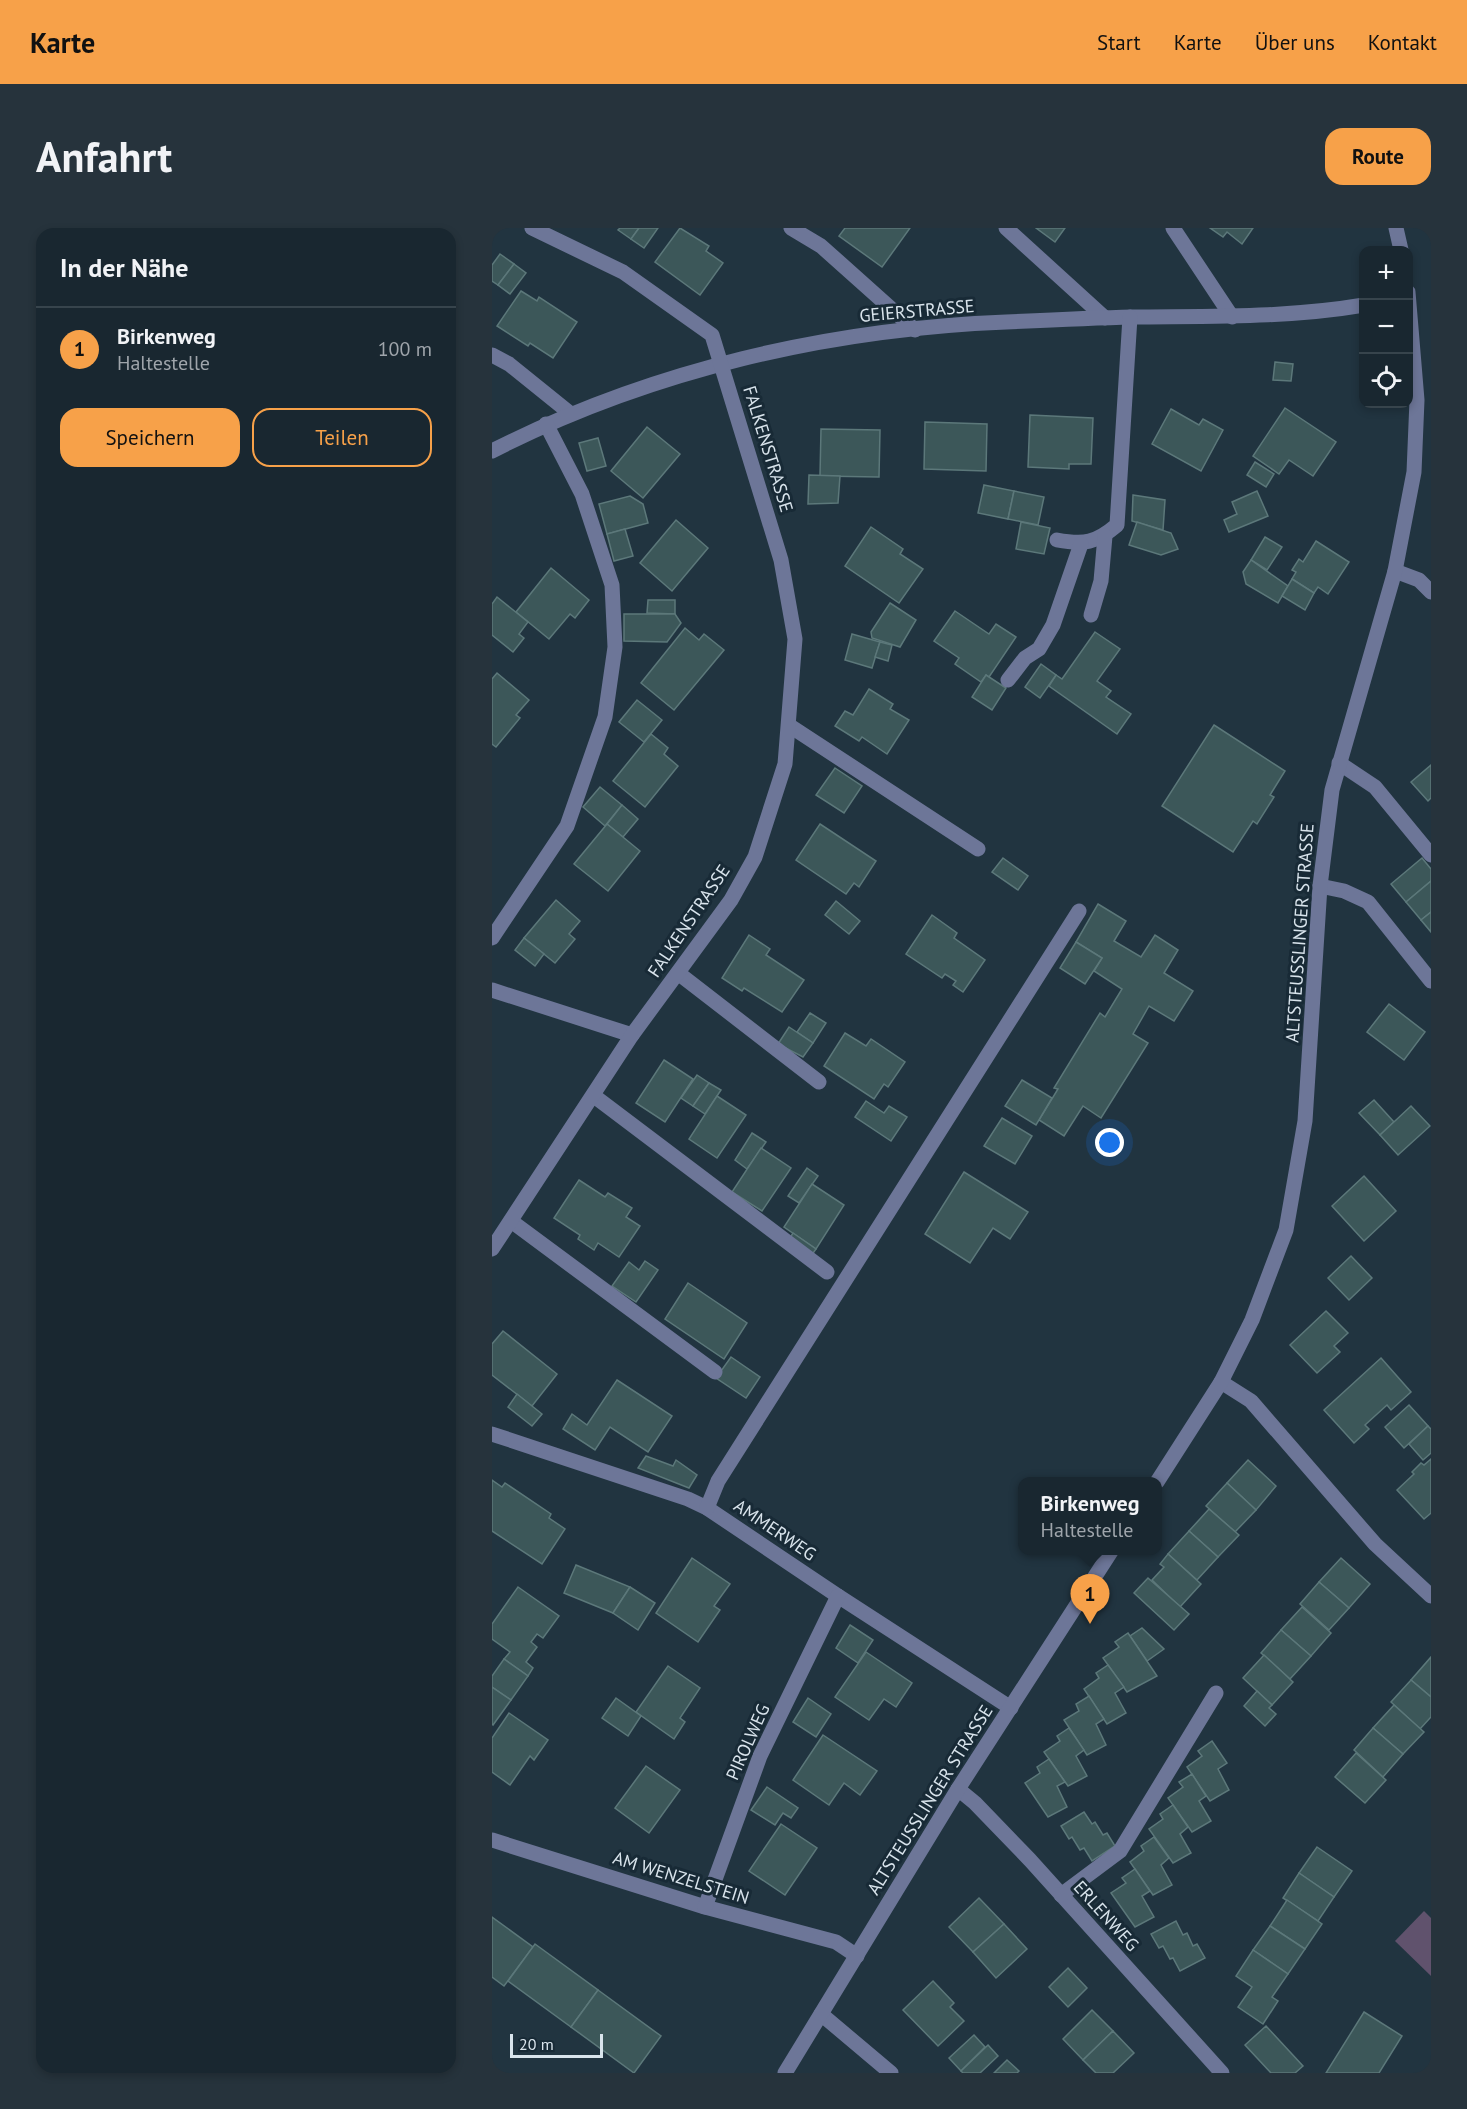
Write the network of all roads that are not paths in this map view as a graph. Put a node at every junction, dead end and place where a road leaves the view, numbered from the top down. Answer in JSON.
{"nodes":[{"id":1,"x":532,"y":228,"type":"edge"},
{"id":2,"x":791,"y":228,"type":"edge"},
{"id":3,"x":1006,"y":228,"type":"edge"},
{"id":4,"x":1173,"y":228,"type":"edge"},
{"id":5,"x":1396,"y":228,"type":"edge"},
{"id":6,"x":1400,"y":246,"type":"edge"},
{"id":7,"x":1409,"y":300,"type":"edge"},
{"id":8,"x":1359,"y":305,"type":"edge"},
{"id":9,"x":1130,"y":317,"type":"junction"},
{"id":10,"x":1232,"y":317,"type":"junction"},
{"id":11,"x":1105,"y":318,"type":"junction"},
{"id":12,"x":915,"y":330,"type":"junction"},
{"id":13,"x":492,"y":355,"type":"edge"},
{"id":14,"x":723,"y":363,"type":"junction"},
{"id":15,"x":571,"y":414,"type":"junction"},
{"id":16,"x":546,"y":424,"type":"junction"},
{"id":17,"x":492,"y":451,"type":"edge"},
{"id":18,"x":1105,"y":536,"type":"junction"},
{"id":19,"x":1058,"y":540,"type":"dead end"},
{"id":20,"x":1081,"y":544,"type":"junction"},
{"id":21,"x":1395,"y":571,"type":"junction"},
{"id":22,"x":1431,"y":592,"type":"edge"},
{"id":23,"x":1091,"y":615,"type":"dead end"},
{"id":24,"x":1008,"y":680,"type":"dead end"},
{"id":25,"x":790,"y":726,"type":"junction"},
{"id":26,"x":1339,"y":763,"type":"junction"},
{"id":27,"x":978,"y":849,"type":"dead end"},
{"id":28,"x":1431,"y":855,"type":"edge"},
{"id":29,"x":1320,"y":886,"type":"junction"},
{"id":30,"x":1079,"y":911,"type":"dead end"},
{"id":31,"x":492,"y":938,"type":"edge"},
{"id":32,"x":678,"y":973,"type":"junction"},
{"id":33,"x":1431,"y":981,"type":"edge"},
{"id":34,"x":492,"y":990,"type":"edge"},
{"id":35,"x":632,"y":1035,"type":"junction"},
{"id":36,"x":819,"y":1082,"type":"dead end"},
{"id":37,"x":594,"y":1096,"type":"junction"},
{"id":38,"x":511,"y":1221,"type":"junction"},
{"id":39,"x":492,"y":1249,"type":"edge"},
{"id":40,"x":827,"y":1272,"type":"dead end"},
{"id":41,"x":715,"y":1372,"type":"dead end"},
{"id":42,"x":1221,"y":1382,"type":"junction"},
{"id":43,"x":492,"y":1434,"type":"edge"},
{"id":44,"x":1159,"y":1477,"type":"edge"},
{"id":45,"x":707,"y":1508,"type":"junction"},
{"id":46,"x":1109,"y":1555,"type":"edge"},
{"id":47,"x":838,"y":1596,"type":"junction"},
{"id":48,"x":1431,"y":1596,"type":"edge"},
{"id":49,"x":1216,"y":1693,"type":"dead end"},
{"id":50,"x":1011,"y":1708,"type":"junction"},
{"id":51,"x":958,"y":1789,"type":"junction"},
{"id":52,"x":492,"y":1840,"type":"edge"},
{"id":53,"x":1061,"y":1895,"type":"junction"},
{"id":54,"x":705,"y":1907,"type":"junction"},
{"id":55,"x":857,"y":1956,"type":"junction"},
{"id":56,"x":821,"y":2014,"type":"junction"},
{"id":57,"x":785,"y":2073,"type":"edge"},
{"id":58,"x":891,"y":2073,"type":"edge"},
{"id":59,"x":1222,"y":2073,"type":"edge"}],
"edges":[{"from":1,"to":14,"type":"street","name":"FALKENSTRASSE"},
{"from":2,"to":12,"type":"street"},
{"from":3,"to":11,"type":"street"},
{"from":4,"to":10,"type":"street"},
{"from":5,"to":6,"type":"street"},
{"from":7,"to":21,"type":"street","name":"ALTSTEUSSLINGER STRASSE"},
{"from":8,"to":10,"type":"street","name":"GEIERSTRASSE"},
{"from":9,"to":10,"type":"street","name":"GEIERSTRASSE"},
{"from":9,"to":11,"type":"street","name":"GEIERSTRASSE"},
{"from":9,"to":18,"type":"street"},
{"from":11,"to":12,"type":"street","name":"GEIERSTRASSE"},
{"from":12,"to":14,"type":"street","name":"GEIERSTRASSE"},
{"from":13,"to":15,"type":"street"},
{"from":14,"to":15,"type":"street","name":"GEIERSTRASSE"},
{"from":14,"to":25,"type":"street","name":"FALKENSTRASSE"},
{"from":15,"to":16,"type":"street","name":"GEIERSTRASSE"},
{"from":16,"to":17,"type":"street","name":"GEIERSTRASSE"},
{"from":16,"to":31,"type":"street"},
{"from":18,"to":20,"type":"street"},
{"from":18,"to":23,"type":"street"},
{"from":19,"to":20,"type":"street"},
{"from":20,"to":24,"type":"street"},
{"from":21,"to":22,"type":"street"},
{"from":21,"to":26,"type":"street","name":"ALTSTEUSSLINGER STRASSE"},
{"from":25,"to":27,"type":"street"},
{"from":25,"to":32,"type":"street","name":"FALKENSTRASSE"},
{"from":26,"to":28,"type":"street"},
{"from":26,"to":29,"type":"street","name":"ALTSTEUSSLINGER STRASSE"},
{"from":29,"to":33,"type":"street"},
{"from":29,"to":42,"type":"street","name":"ALTSTEUSSLINGER STRASSE"},
{"from":30,"to":45,"type":"street"},
{"from":32,"to":35,"type":"street","name":"FALKENSTRASSE"},
{"from":32,"to":36,"type":"street"},
{"from":34,"to":35,"type":"street"},
{"from":35,"to":37,"type":"street","name":"FALKENSTRASSE"},
{"from":37,"to":38,"type":"street","name":"FALKENSTRASSE"},
{"from":37,"to":40,"type":"street"},
{"from":38,"to":39,"type":"street","name":"FALKENSTRASSE"},
{"from":38,"to":41,"type":"street"},
{"from":42,"to":44,"type":"street","name":"ALTSTEUSSLINGER STRASSE"},
{"from":42,"to":48,"type":"street"},
{"from":43,"to":45,"type":"street","name":"AMMERWEG"},
{"from":45,"to":47,"type":"street","name":"AMMERWEG"},
{"from":46,"to":50,"type":"street","name":"ALTSTEUSSLINGER STRASSE"},
{"from":47,"to":50,"type":"street","name":"AMMERWEG"},
{"from":47,"to":54,"type":"street","name":"PIROLWEG"},
{"from":49,"to":53,"type":"street"},
{"from":50,"to":51,"type":"street","name":"ALTSTEUSSLINGER STRASSE"},
{"from":51,"to":53,"type":"street","name":"ERLENWEG"},
{"from":51,"to":55,"type":"street","name":"ALTSTEUSSLINGER STRASSE"},
{"from":52,"to":54,"type":"street","name":"AM WENZELSTEIN"},
{"from":53,"to":59,"type":"street","name":"ERLENWEG"},
{"from":54,"to":55,"type":"street","name":"AM WENZELSTEIN"},
{"from":55,"to":56,"type":"street","name":"ALTSTEUSSLINGER STRASSE"},
{"from":56,"to":57,"type":"street","name":"ALTSTEUSSLINGER STRASSE"},
{"from":56,"to":58,"type":"street"}]}
